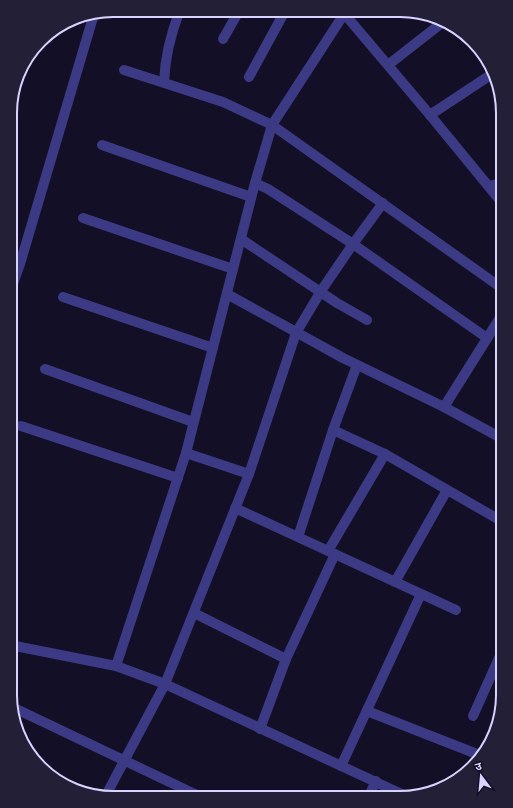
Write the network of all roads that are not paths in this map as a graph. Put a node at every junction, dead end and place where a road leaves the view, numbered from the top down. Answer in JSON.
{"nodes":[{"id":1,"x":178,"y":17,"type":"edge"},
{"id":2,"x":235,"y":17,"type":"edge"},
{"id":3,"x":282,"y":17,"type":"edge"},
{"id":4,"x":340,"y":17,"type":"edge"},
{"id":5,"x":346,"y":17,"type":"edge"},
{"id":6,"x":92,"y":19,"type":"edge"},
{"id":7,"x":439,"y":25,"type":"edge"},
{"id":8,"x":223,"y":39,"type":"dead end"},
{"id":9,"x":388,"y":66,"type":"junction"},
{"id":10,"x":124,"y":70,"type":"dead end"},
{"id":11,"x":489,"y":76,"type":"edge"},
{"id":12,"x":249,"y":77,"type":"dead end"},
{"id":13,"x":164,"y":82,"type":"junction"},
{"id":14,"x":430,"y":115,"type":"junction"},
{"id":15,"x":272,"y":125,"type":"junction"},
{"id":16,"x":102,"y":145,"type":"dead end"},
{"id":17,"x":255,"y":183,"type":"junction"},
{"id":18,"x":496,"y":184,"type":"edge"},
{"id":19,"x":489,"y":186,"type":"junction"},
{"id":20,"x":496,"y":195,"type":"edge"},
{"id":21,"x":251,"y":197,"type":"junction"},
{"id":22,"x":383,"y":203,"type":"junction"},
{"id":23,"x":83,"y":218,"type":"dead end"},
{"id":24,"x":241,"y":238,"type":"junction"},
{"id":25,"x":352,"y":244,"type":"junction"},
{"id":26,"x":17,"y":263,"type":"edge"},
{"id":27,"x":20,"y":264,"type":"junction"},
{"id":28,"x":233,"y":269,"type":"junction"},
{"id":29,"x":17,"y":272,"type":"edge"},
{"id":30,"x":496,"y":285,"type":"edge"},
{"id":31,"x":321,"y":291,"type":"junction"},
{"id":32,"x":227,"y":294,"type":"junction"},
{"id":33,"x":63,"y":297,"type":"dead end"},
{"id":34,"x":367,"y":320,"type":"dead end"},
{"id":35,"x":496,"y":324,"type":"edge"},
{"id":36,"x":296,"y":333,"type":"junction"},
{"id":37,"x":487,"y":338,"type":"junction"},
{"id":38,"x":213,"y":348,"type":"junction"},
{"id":39,"x":357,"y":365,"type":"junction"},
{"id":40,"x":45,"y":369,"type":"dead end"},
{"id":41,"x":444,"y":407,"type":"junction"},
{"id":42,"x":193,"y":422,"type":"junction"},
{"id":43,"x":21,"y":426,"type":"dead end"},
{"id":44,"x":333,"y":430,"type":"junction"},
{"id":45,"x":496,"y":435,"type":"edge"},
{"id":46,"x":186,"y":453,"type":"junction"},
{"id":47,"x":385,"y":454,"type":"junction"},
{"id":48,"x":249,"y":474,"type":"junction"},
{"id":49,"x":178,"y":478,"type":"junction"},
{"id":50,"x":447,"y":490,"type":"junction"},
{"id":51,"x":236,"y":508,"type":"junction"},
{"id":52,"x":496,"y":518,"type":"edge"},
{"id":53,"x":298,"y":537,"type":"junction"},
{"id":54,"x":332,"y":553,"type":"junction"},
{"id":55,"x":395,"y":582,"type":"junction"},
{"id":56,"x":421,"y":594,"type":"junction"},
{"id":57,"x":456,"y":610,"type":"dead end"},
{"id":58,"x":194,"y":613,"type":"junction"},
{"id":59,"x":17,"y":646,"type":"edge"},
{"id":60,"x":286,"y":659,"type":"junction"},
{"id":61,"x":496,"y":665,"type":"edge"},
{"id":62,"x":116,"y":666,"type":"junction"},
{"id":63,"x":165,"y":684,"type":"junction"},
{"id":64,"x":19,"y":711,"type":"edge"},
{"id":65,"x":367,"y":711,"type":"junction"},
{"id":66,"x":473,"y":716,"type":"dead end"},
{"id":67,"x":260,"y":729,"type":"junction"},
{"id":68,"x":476,"y":753,"type":"edge"},
{"id":69,"x":125,"y":761,"type":"junction"},
{"id":70,"x":341,"y":766,"type":"junction"},
{"id":71,"x":376,"y":781,"type":"junction"},
{"id":72,"x":109,"y":791,"type":"edge"},
{"id":73,"x":188,"y":791,"type":"edge"},
{"id":74,"x":371,"y":791,"type":"edge"},
{"id":75,"x":397,"y":791,"type":"edge"}],
"edges":[{"from":1,"to":13,"type":"street"},
{"from":2,"to":8,"type":"street"},
{"from":3,"to":12,"type":"street"},
{"from":4,"to":15,"type":"street"},
{"from":5,"to":9,"type":"street"},
{"from":6,"to":27,"type":"street"},
{"from":7,"to":9,"type":"street"},
{"from":9,"to":14,"type":"street"},
{"from":10,"to":13,"type":"street"},
{"from":11,"to":14,"type":"street"},
{"from":13,"to":15,"type":"street"},
{"from":14,"to":19,"type":"street"},
{"from":15,"to":17,"type":"street"},
{"from":15,"to":22,"type":"street"},
{"from":16,"to":21,"type":"street"},
{"from":17,"to":21,"type":"street"},
{"from":17,"to":25,"type":"street"},
{"from":18,"to":19,"type":"street"},
{"from":19,"to":20,"type":"street"},
{"from":21,"to":24,"type":"street"},
{"from":22,"to":25,"type":"street"},
{"from":22,"to":30,"type":"street"},
{"from":23,"to":28,"type":"street"},
{"from":24,"to":28,"type":"street"},
{"from":24,"to":31,"type":"street"},
{"from":25,"to":31,"type":"street"},
{"from":25,"to":37,"type":"street"},
{"from":26,"to":27,"type":"street"},
{"from":27,"to":29,"type":"street"},
{"from":28,"to":32,"type":"street"},
{"from":31,"to":34,"type":"street"},
{"from":31,"to":36,"type":"street"},
{"from":32,"to":36,"type":"street"},
{"from":32,"to":38,"type":"street"},
{"from":33,"to":38,"type":"street"},
{"from":35,"to":37,"type":"street"},
{"from":36,"to":39,"type":"street"},
{"from":36,"to":48,"type":"street"},
{"from":37,"to":41,"type":"street"},
{"from":38,"to":42,"type":"street"},
{"from":39,"to":41,"type":"street"},
{"from":39,"to":44,"type":"street"},
{"from":40,"to":42,"type":"street"},
{"from":41,"to":45,"type":"street"},
{"from":42,"to":46,"type":"street"},
{"from":43,"to":49,"type":"street"},
{"from":44,"to":47,"type":"street"},
{"from":44,"to":53,"type":"street"},
{"from":46,"to":48,"type":"street"},
{"from":46,"to":49,"type":"street"},
{"from":47,"to":50,"type":"street"},
{"from":47,"to":54,"type":"street"},
{"from":48,"to":51,"type":"street"},
{"from":49,"to":62,"type":"street"},
{"from":50,"to":52,"type":"street"},
{"from":50,"to":55,"type":"street"},
{"from":51,"to":53,"type":"street"},
{"from":51,"to":58,"type":"street"},
{"from":53,"to":54,"type":"street"},
{"from":54,"to":55,"type":"street"},
{"from":54,"to":60,"type":"street"},
{"from":55,"to":56,"type":"street"},
{"from":56,"to":57,"type":"street"},
{"from":56,"to":65,"type":"street"},
{"from":58,"to":60,"type":"street"},
{"from":58,"to":63,"type":"street"},
{"from":59,"to":62,"type":"street"},
{"from":60,"to":67,"type":"street"},
{"from":61,"to":66,"type":"street"},
{"from":62,"to":63,"type":"street"},
{"from":63,"to":67,"type":"street"},
{"from":63,"to":69,"type":"street"},
{"from":64,"to":69,"type":"street"},
{"from":65,"to":68,"type":"street"},
{"from":65,"to":70,"type":"street"},
{"from":67,"to":70,"type":"street"},
{"from":69,"to":72,"type":"street"},
{"from":69,"to":73,"type":"street"},
{"from":70,"to":71,"type":"street"},
{"from":71,"to":74,"type":"street"},
{"from":71,"to":75,"type":"street"}]}
